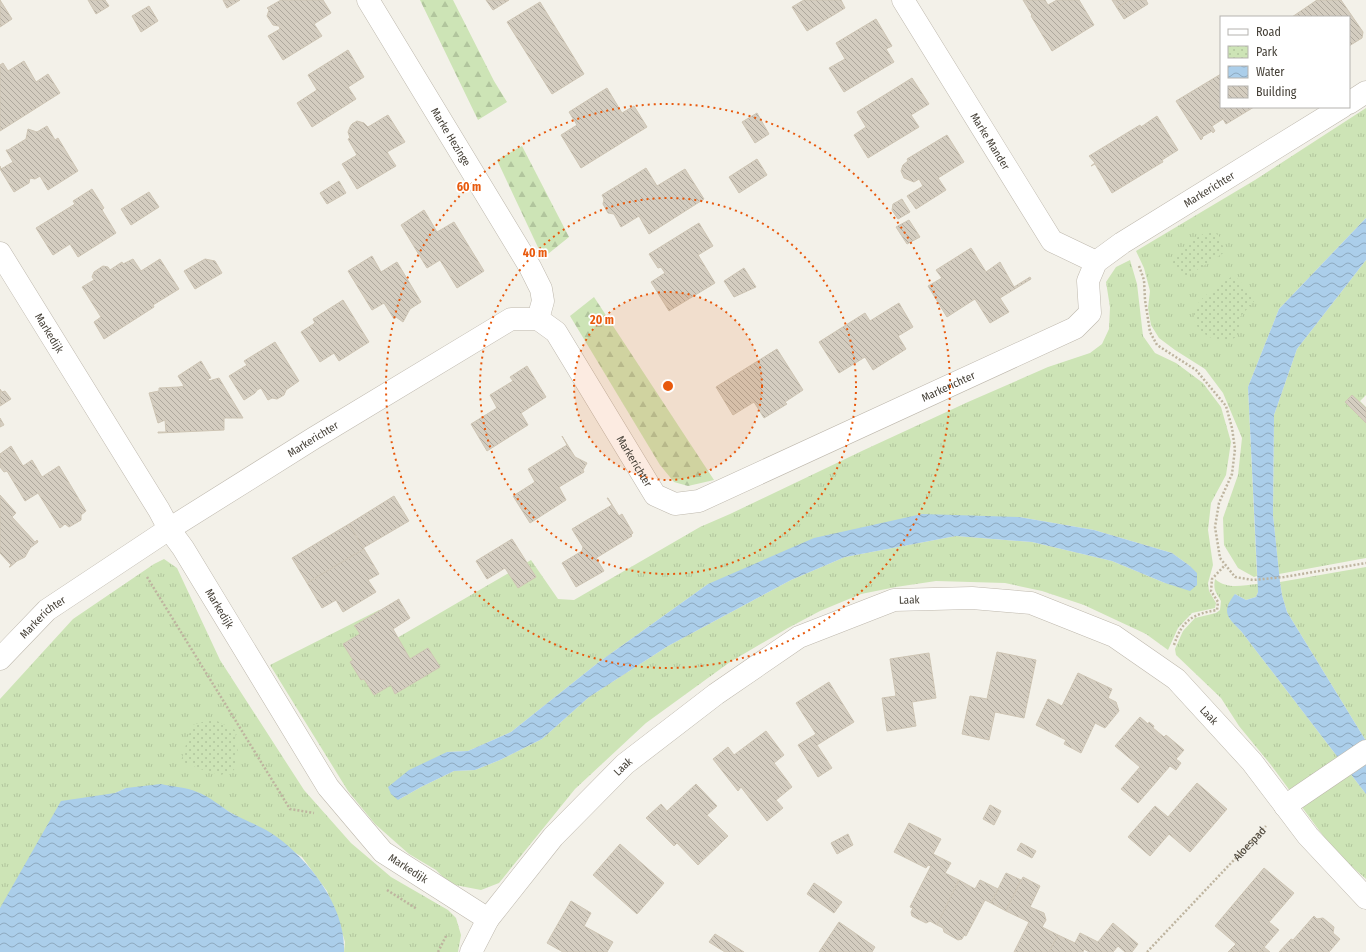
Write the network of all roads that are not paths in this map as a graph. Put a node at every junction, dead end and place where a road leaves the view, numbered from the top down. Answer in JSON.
{"nodes":[{"id":1,"x":368,"y":0,"type":"edge"},
{"id":2,"x":903,"y":0,"type":"edge"},
{"id":3,"x":1366,"y":92,"type":"edge"},
{"id":4,"x":1350,"y":102,"type":"edge"},
{"id":5,"x":1340,"y":108,"type":"edge"},
{"id":6,"x":0,"y":253,"type":"edge"},
{"id":7,"x":1096,"y":262,"type":"junction"},
{"id":8,"x":538,"y":319,"type":"junction"},
{"id":9,"x":169,"y":529,"type":"junction"},
{"id":10,"x":0,"y":659,"type":"edge"},
{"id":11,"x":1366,"y":751,"type":"edge"},
{"id":12,"x":1285,"y":806,"type":"junction"},
{"id":13,"x":1366,"y":898,"type":"edge"},
{"id":14,"x":488,"y":919,"type":"junction"},
{"id":15,"x":471,"y":952,"type":"edge"}],
"edges":[{"from":1,"to":8,"type":"street","name":"Marke Hezinge"},
{"from":2,"to":7,"type":"street","name":"Marke Mander"},
{"from":3,"to":4,"type":"street"},
{"from":5,"to":7,"type":"street","name":"Markerichter"},
{"from":6,"to":9,"type":"street","name":"Markedijk"},
{"from":7,"to":8,"type":"street","name":"Markerichter"},
{"from":8,"to":9,"type":"street","name":"Markerichter"},
{"from":9,"to":10,"type":"street","name":"Markerichter"},
{"from":9,"to":14,"type":"street","name":"Markedijk"},
{"from":11,"to":12,"type":"street"},
{"from":12,"to":13,"type":"street","name":"Laak"},
{"from":12,"to":14,"type":"street","name":"Laak"},
{"from":14,"to":15,"type":"street","name":"Laak"}]}
